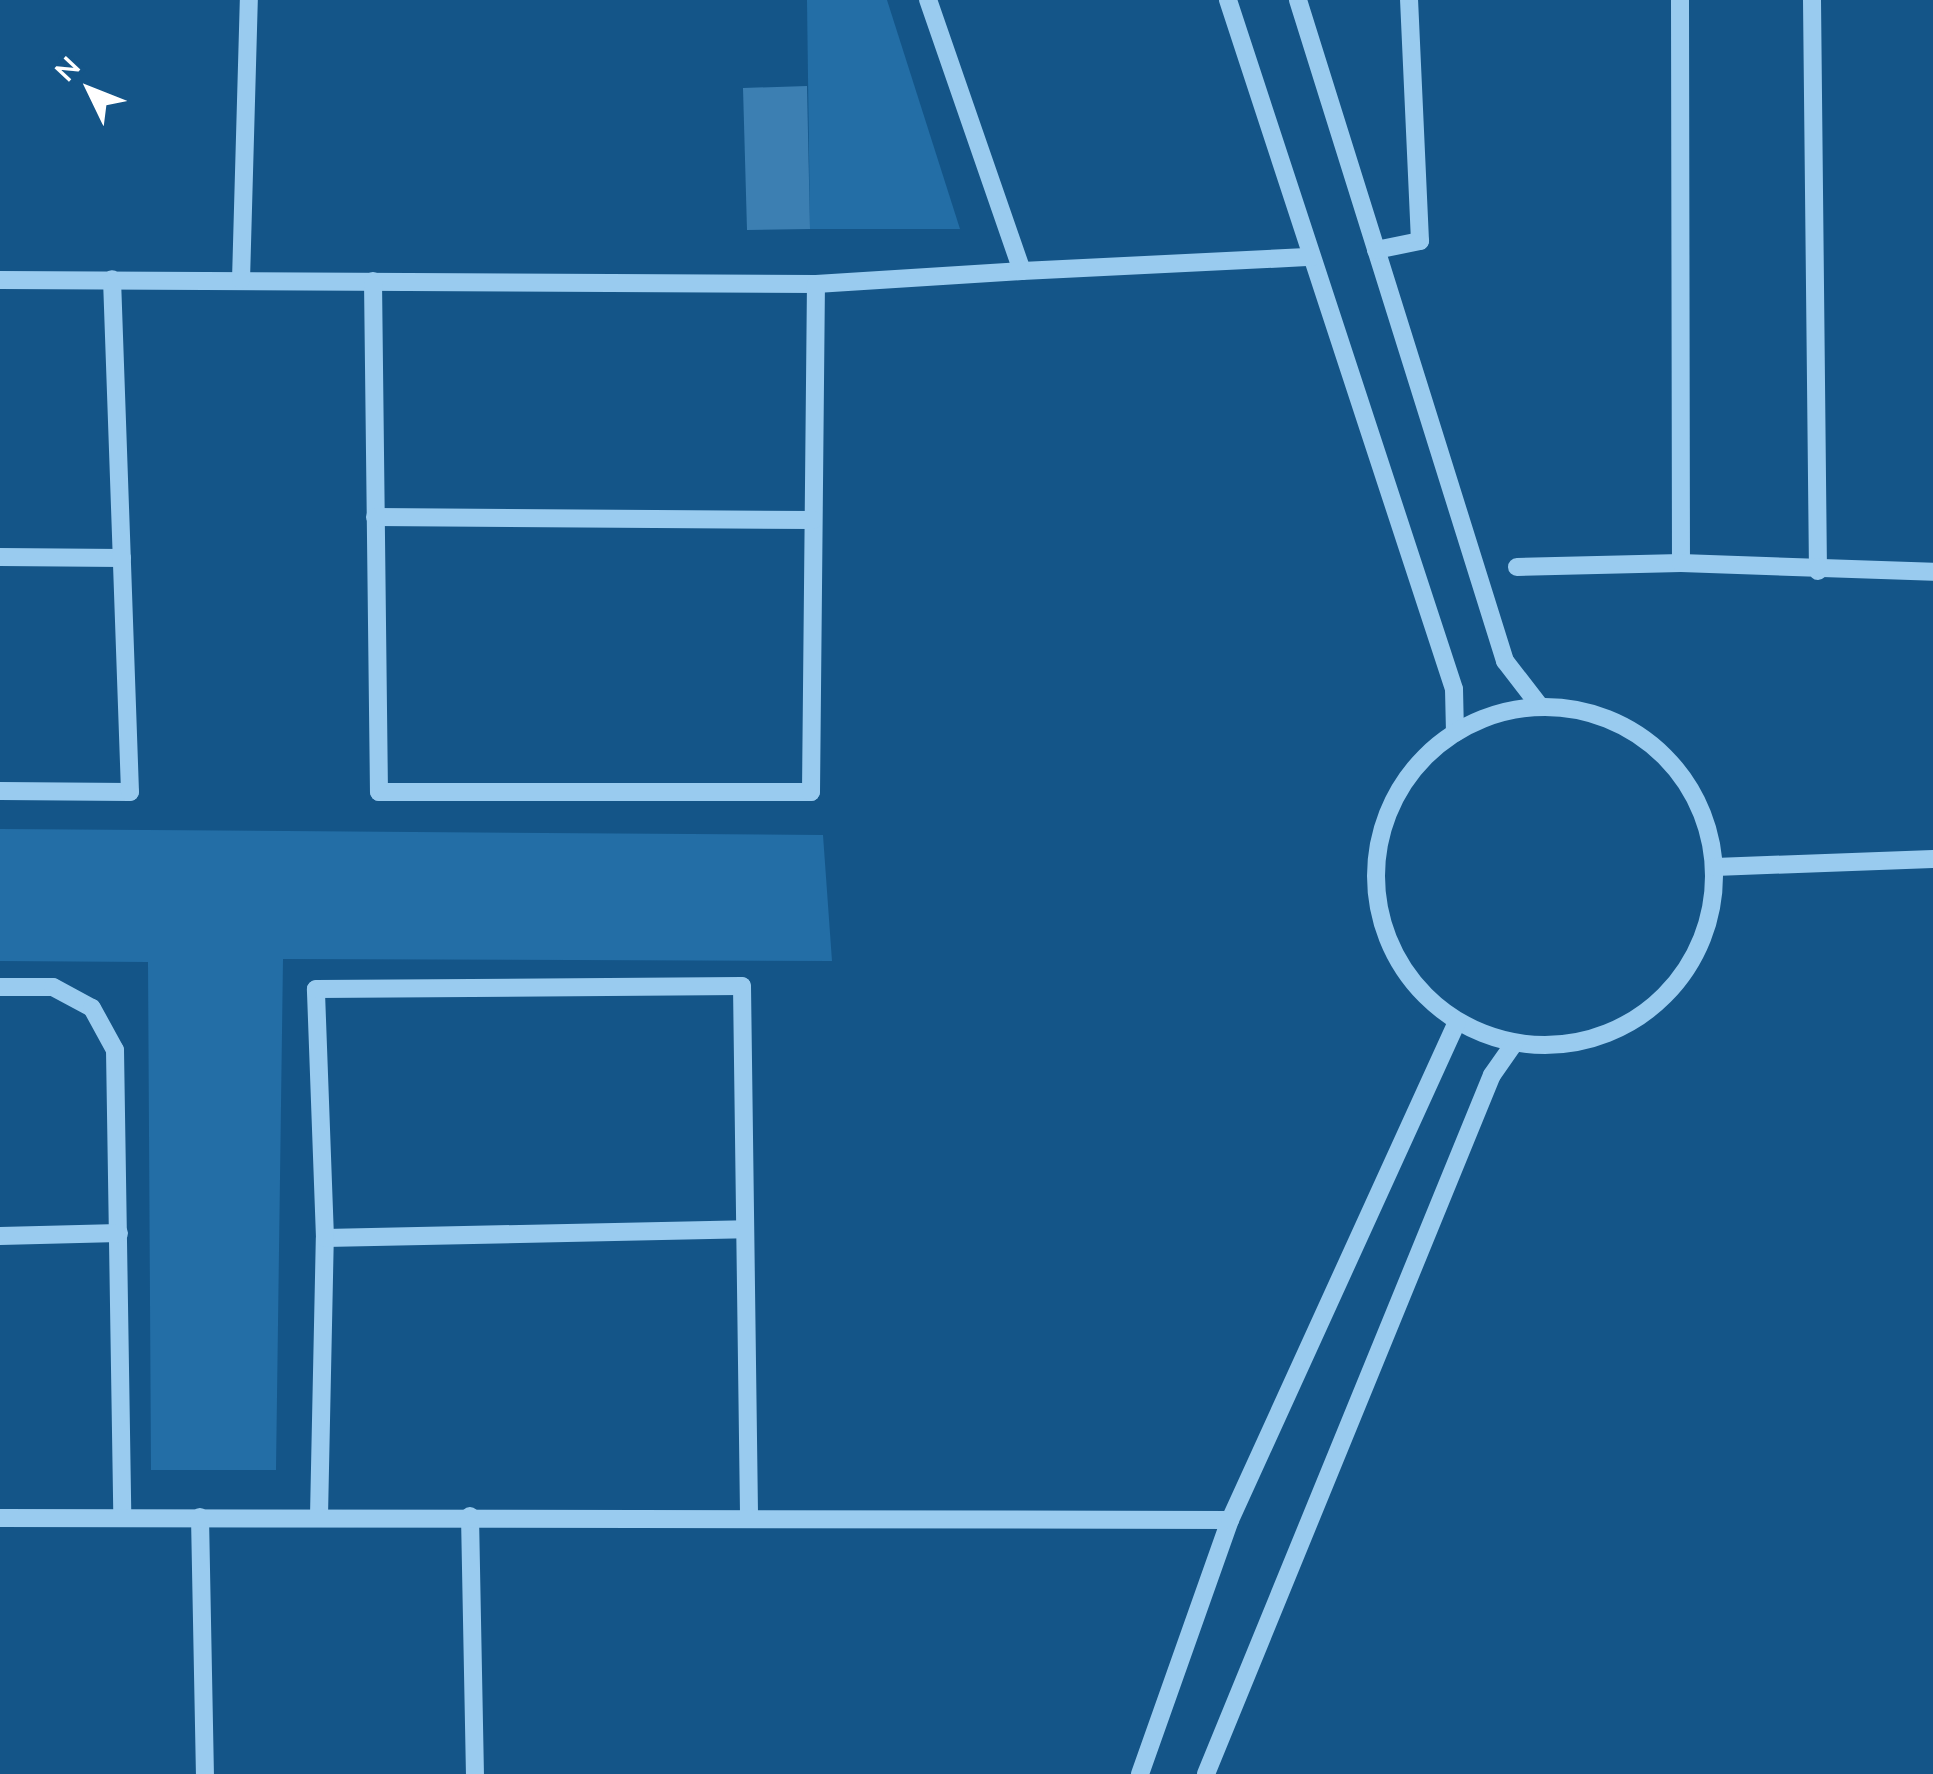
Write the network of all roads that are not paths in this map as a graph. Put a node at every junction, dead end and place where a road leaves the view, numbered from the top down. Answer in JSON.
{"nodes":[{"id":1,"x":249,"y":0,"type":"edge"},
{"id":2,"x":928,"y":0,"type":"edge"},
{"id":3,"x":1228,"y":0,"type":"edge"},
{"id":4,"x":1298,"y":0,"type":"edge"},
{"id":5,"x":1410,"y":0,"type":"edge"},
{"id":6,"x":1680,"y":0,"type":"edge"},
{"id":7,"x":1812,"y":0,"type":"edge"},
{"id":8,"x":1376,"y":250,"type":"junction"},
{"id":9,"x":1312,"y":257,"type":"junction"},
{"id":10,"x":1022,"y":272,"type":"junction"},
{"id":11,"x":112,"y":279,"type":"junction"},
{"id":12,"x":0,"y":280,"type":"edge"},
{"id":13,"x":240,"y":280,"type":"junction"},
{"id":14,"x":372,"y":281,"type":"junction"},
{"id":15,"x":816,"y":284,"type":"junction"},
{"id":16,"x":375,"y":517,"type":"junction"},
{"id":17,"x":813,"y":520,"type":"junction"},
{"id":18,"x":0,"y":557,"type":"edge"},
{"id":19,"x":122,"y":558,"type":"junction"},
{"id":20,"x":1681,"y":563,"type":"junction"},
{"id":21,"x":1517,"y":567,"type":"dead end"},
{"id":22,"x":1818,"y":570,"type":"junction"},
{"id":23,"x":1933,"y":572,"type":"edge"},
{"id":24,"x":1539,"y":705,"type":"junction"},
{"id":25,"x":1455,"y":733,"type":"junction"},
{"id":26,"x":0,"y":792,"type":"edge"},
{"id":27,"x":1933,"y":859,"type":"edge"},
{"id":28,"x":1716,"y":867,"type":"junction"},
{"id":29,"x":0,"y":987,"type":"edge"},
{"id":30,"x":1457,"y":1022,"type":"junction"},
{"id":31,"x":1514,"y":1044,"type":"junction"},
{"id":32,"x":746,"y":1229,"type":"junction"},
{"id":33,"x":120,"y":1233,"type":"junction"},
{"id":34,"x":0,"y":1236,"type":"edge"},
{"id":35,"x":324,"y":1238,"type":"junction"},
{"id":36,"x":748,"y":1514,"type":"junction"},
{"id":37,"x":318,"y":1516,"type":"junction"},
{"id":38,"x":470,"y":1516,"type":"junction"},
{"id":39,"x":122,"y":1517,"type":"junction"},
{"id":40,"x":200,"y":1517,"type":"junction"},
{"id":41,"x":0,"y":1518,"type":"edge"},
{"id":42,"x":1230,"y":1520,"type":"junction"},
{"id":43,"x":206,"y":1774,"type":"edge"},
{"id":44,"x":474,"y":1774,"type":"edge"},
{"id":45,"x":1140,"y":1774,"type":"edge"},
{"id":46,"x":1206,"y":1774,"type":"edge"}],
"edges":[{"from":1,"to":13,"type":"street"},
{"from":2,"to":10,"type":"street"},
{"from":3,"to":9,"type":"street"},
{"from":4,"to":8,"type":"street"},
{"from":5,"to":8,"type":"street"},
{"from":6,"to":20,"type":"street"},
{"from":7,"to":22,"type":"street"},
{"from":8,"to":24,"type":"street"},
{"from":9,"to":10,"type":"street"},
{"from":9,"to":25,"type":"street"},
{"from":10,"to":15,"type":"street"},
{"from":11,"to":12,"type":"street"},
{"from":11,"to":13,"type":"street"},
{"from":11,"to":19,"type":"street"},
{"from":13,"to":14,"type":"street"},
{"from":14,"to":15,"type":"street"},
{"from":14,"to":16,"type":"street"},
{"from":15,"to":17,"type":"street"},
{"from":16,"to":17,"type":"street"},
{"from":16,"to":17,"type":"street"},
{"from":18,"to":19,"type":"street"},
{"from":19,"to":26,"type":"street"},
{"from":20,"to":21,"type":"street"},
{"from":20,"to":22,"type":"street"},
{"from":22,"to":23,"type":"street"},
{"from":24,"to":25,"type":"street"},
{"from":24,"to":28,"type":"street"},
{"from":25,"to":30,"type":"street"},
{"from":27,"to":28,"type":"street"},
{"from":28,"to":31,"type":"street"},
{"from":29,"to":33,"type":"street"},
{"from":30,"to":31,"type":"street"},
{"from":30,"to":42,"type":"street"},
{"from":31,"to":46,"type":"street"},
{"from":32,"to":35,"type":"street"},
{"from":32,"to":35,"type":"street"},
{"from":32,"to":36,"type":"street"},
{"from":33,"to":34,"type":"street"},
{"from":33,"to":39,"type":"street"},
{"from":35,"to":37,"type":"street"},
{"from":36,"to":38,"type":"street"},
{"from":36,"to":42,"type":"street"},
{"from":37,"to":38,"type":"street"},
{"from":37,"to":40,"type":"street"},
{"from":38,"to":44,"type":"street"},
{"from":39,"to":40,"type":"street"},
{"from":39,"to":41,"type":"street"},
{"from":40,"to":43,"type":"street"},
{"from":42,"to":45,"type":"street"}]}
